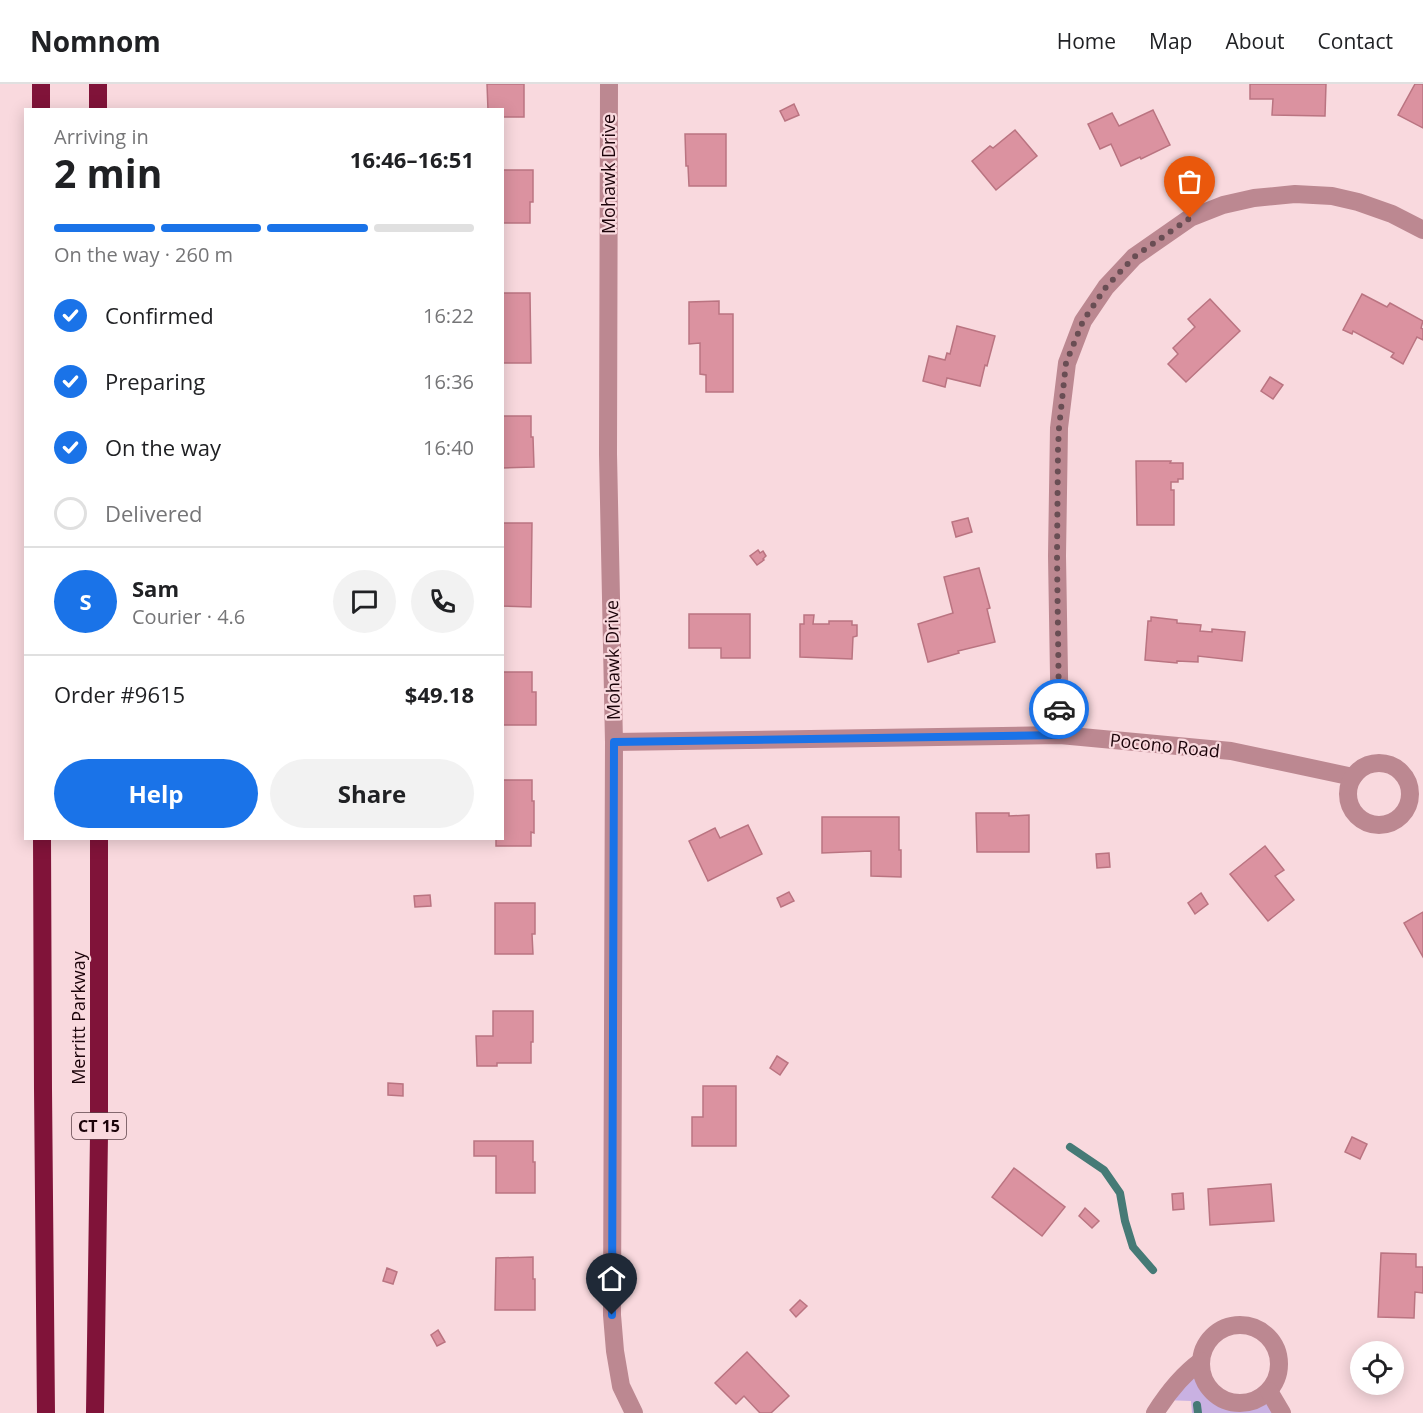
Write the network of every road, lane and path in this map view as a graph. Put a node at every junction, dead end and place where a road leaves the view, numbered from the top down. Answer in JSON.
{"nodes":[{"id":1,"x":41,"y":84,"type":"edge"},
{"id":2,"x":98,"y":84,"type":"edge"},
{"id":3,"x":609,"y":84,"type":"edge"},
{"id":4,"x":41,"y":108,"type":"edge"},
{"id":5,"x":98,"y":108,"type":"edge"},
{"id":6,"x":1423,"y":230,"type":"edge"},
{"id":7,"x":1060,"y":735,"type":"junction"},
{"id":8,"x":614,"y":742,"type":"junction"},
{"id":9,"x":1353,"y":777,"type":"dead end"},
{"id":10,"x":42,"y":840,"type":"edge"},
{"id":11,"x":99,"y":840,"type":"edge"},
{"id":12,"x":1201,"y":1360,"type":"junction"},
{"id":13,"x":1269,"y":1391,"type":"junction"},
{"id":14,"x":46,"y":1413,"type":"edge"},
{"id":15,"x":95,"y":1413,"type":"edge"},
{"id":16,"x":634,"y":1413,"type":"edge"},
{"id":17,"x":1155,"y":1413,"type":"edge"},
{"id":18,"x":1282,"y":1413,"type":"edge"}],
"edges":[{"from":1,"to":4,"type":"highway"},
{"from":2,"to":5,"type":"highway"},
{"from":3,"to":8,"type":"street","name":"Mohawk Drive"},
{"from":6,"to":7,"type":"street"},
{"from":7,"to":8,"type":"street","name":"Pocono Road"},
{"from":7,"to":9,"type":"street","name":"Pocono Road"},
{"from":8,"to":16,"type":"street","name":"Mohawk Drive"},
{"from":10,"to":14,"type":"highway","name":"Merritt Parkway"},
{"from":11,"to":15,"type":"highway","name":"Merritt Parkway","number":"CT 15"},
{"from":12,"to":13,"type":"street"},
{"from":12,"to":13,"type":"street"},
{"from":12,"to":17,"type":"street"},
{"from":13,"to":18,"type":"street"}]}
